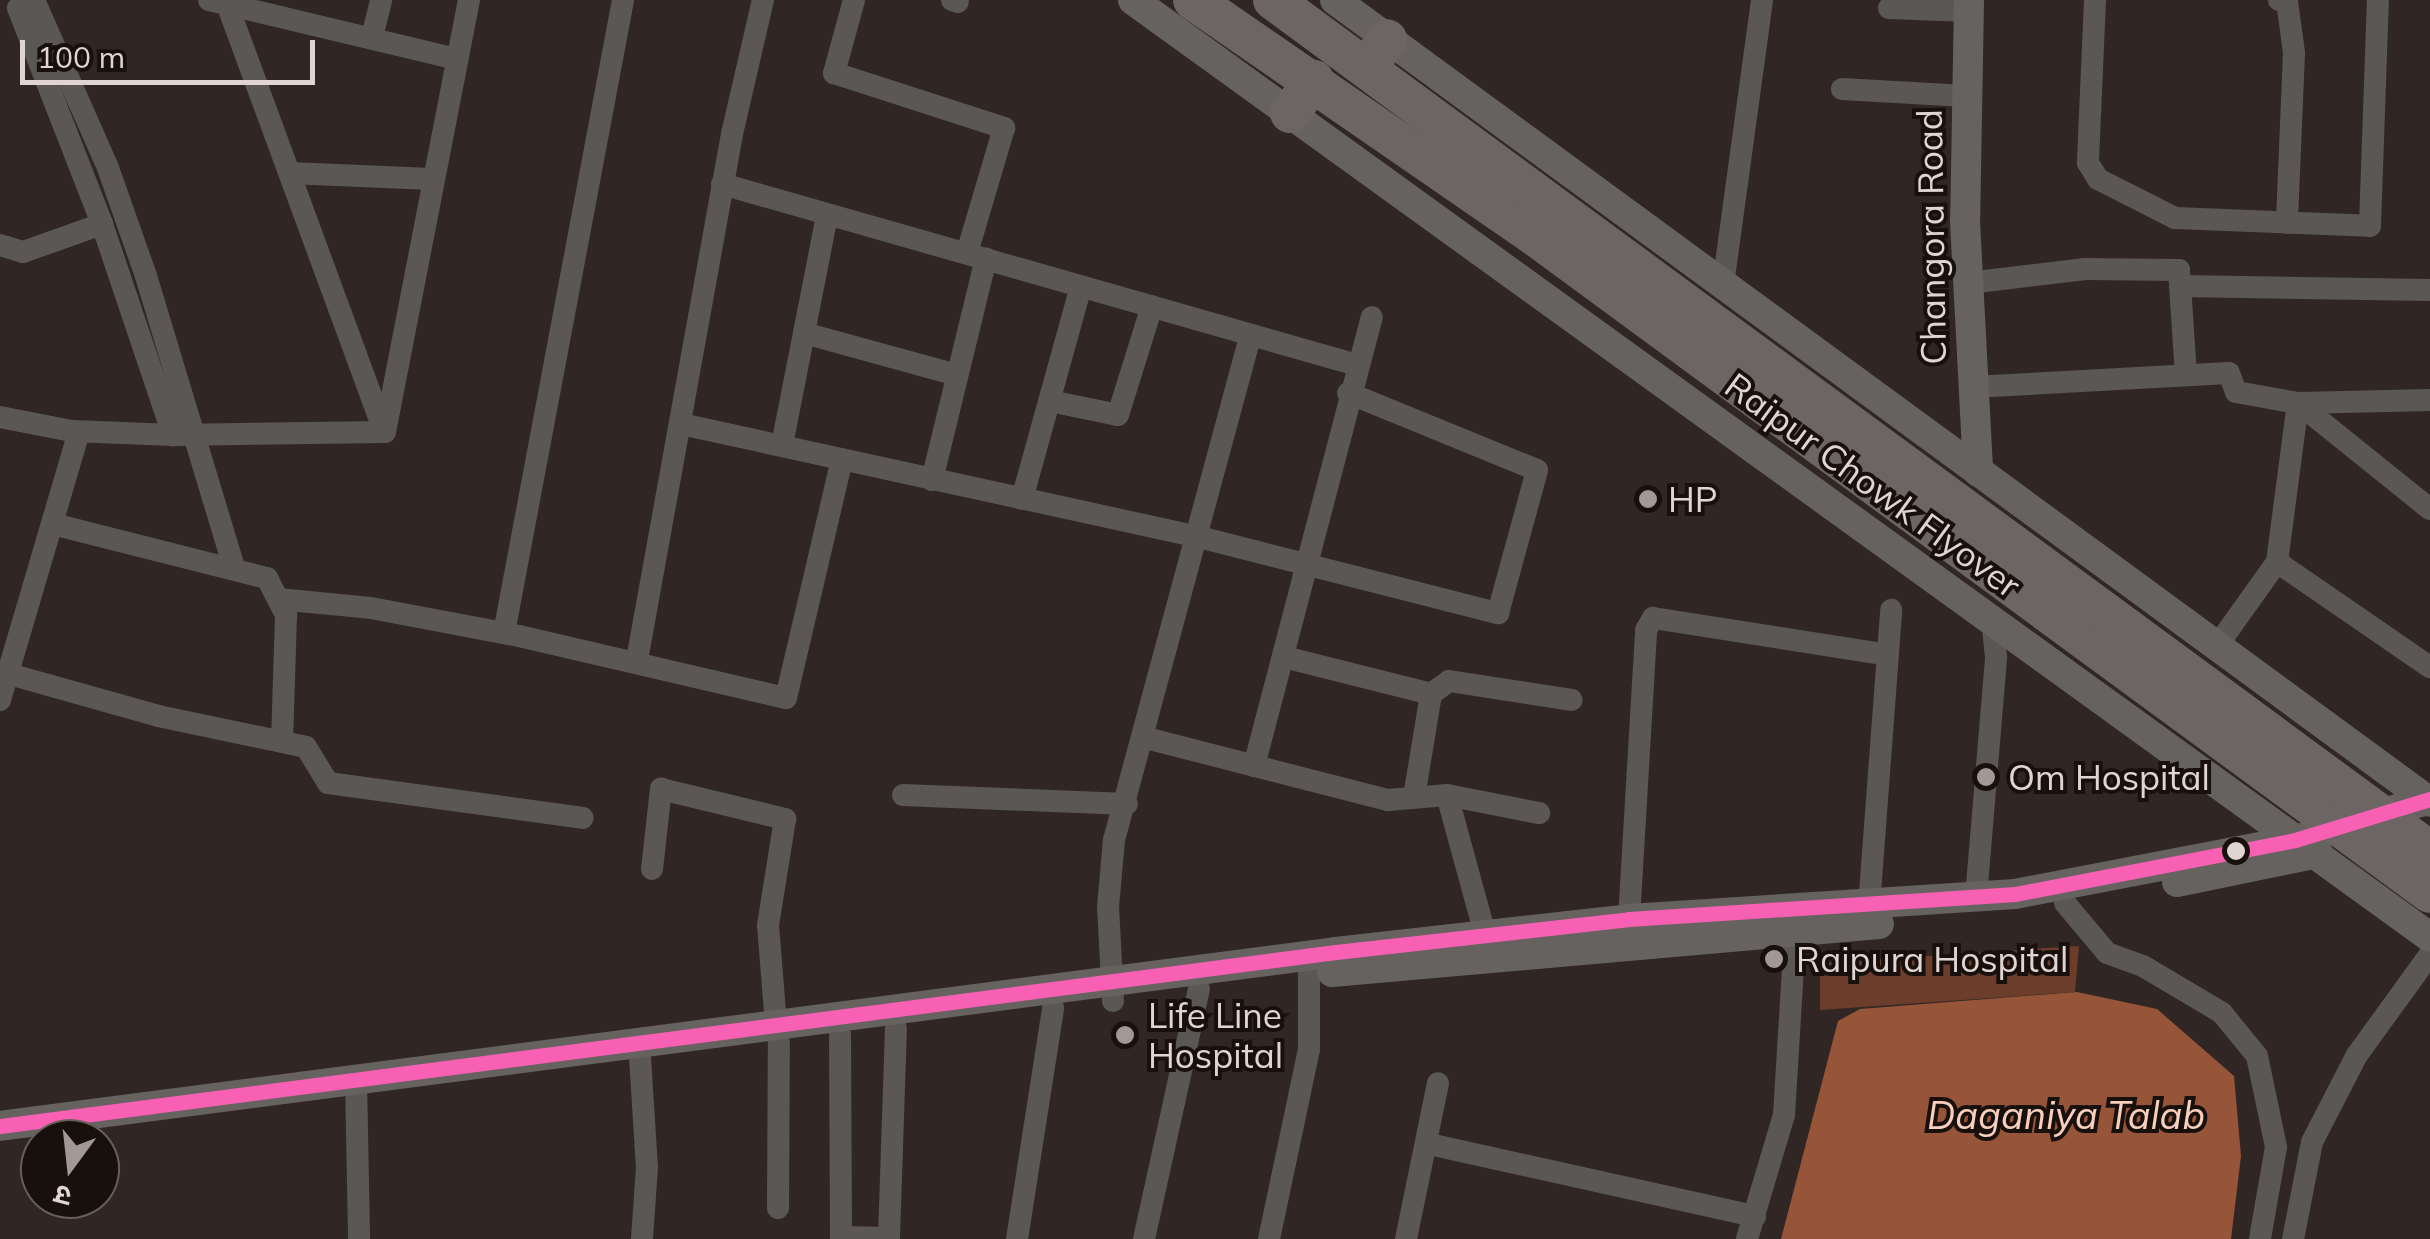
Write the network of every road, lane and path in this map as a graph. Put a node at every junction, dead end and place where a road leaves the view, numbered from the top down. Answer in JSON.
{"nodes":[{"id":1,"x":380,"y":0,"type":"edge"},
{"id":2,"x":469,"y":0,"type":"edge"},
{"id":3,"x":623,"y":0,"type":"edge"},
{"id":4,"x":763,"y":0,"type":"edge"},
{"id":5,"x":854,"y":0,"type":"edge"},
{"id":6,"x":1133,"y":0,"type":"edge"},
{"id":7,"x":1194,"y":0,"type":"edge"},
{"id":8,"x":1273,"y":0,"type":"edge"},
{"id":9,"x":1334,"y":0,"type":"edge"},
{"id":10,"x":1762,"y":0,"type":"edge"},
{"id":11,"x":2095,"y":0,"type":"edge"},
{"id":12,"x":2279,"y":0,"type":"edge"},
{"id":13,"x":2378,"y":0,"type":"edge"},
{"id":14,"x":218,"y":2,"type":"edge"},
{"id":15,"x":22,"y":6,"type":"edge"},
{"id":16,"x":1969,"y":6,"type":"edge"},
{"id":17,"x":1889,"y":8,"type":"dead end"},
{"id":18,"x":372,"y":37,"type":"junction"},
{"id":19,"x":1377,"y":53,"type":"junction"},
{"id":20,"x":457,"y":59,"type":"junction"},
{"id":21,"x":1314,"y":80,"type":"junction"},
{"id":22,"x":1842,"y":89,"type":"dead end"},
{"id":23,"x":1966,"y":96,"type":"junction"},
{"id":24,"x":1290,"y":113,"type":"junction"},
{"id":25,"x":290,"y":173,"type":"junction"},
{"id":26,"x":431,"y":179,"type":"junction"},
{"id":27,"x":722,"y":184,"type":"junction"},
{"id":28,"x":827,"y":215,"type":"junction"},
{"id":29,"x":1547,"y":223,"type":"junction"},
{"id":30,"x":2287,"y":223,"type":"junction"},
{"id":31,"x":102,"y":224,"type":"junction"},
{"id":32,"x":0,"y":244,"type":"edge"},
{"id":33,"x":977,"y":256,"type":"junction"},
{"id":34,"x":1968,"y":283,"type":"junction"},
{"id":35,"x":1723,"y":285,"type":"junction"},
{"id":36,"x":2180,"y":286,"type":"junction"},
{"id":37,"x":1080,"y":290,"type":"junction"},
{"id":38,"x":2430,"y":290,"type":"edge"},
{"id":39,"x":1152,"y":306,"type":"junction"},
{"id":40,"x":1372,"y":317,"type":"dead end"},
{"id":41,"x":804,"y":334,"type":"junction"},
{"id":42,"x":1250,"y":337,"type":"junction"},
{"id":43,"x":1356,"y":365,"type":"junction"},
{"id":44,"x":957,"y":374,"type":"junction"},
{"id":45,"x":2186,"y":375,"type":"junction"},
{"id":46,"x":1972,"y":387,"type":"junction"},
{"id":47,"x":1348,"y":393,"type":"junction"},
{"id":48,"x":2430,"y":400,"type":"edge"},
{"id":49,"x":1050,"y":401,"type":"junction"},
{"id":50,"x":2298,"y":403,"type":"junction"},
{"id":51,"x":0,"y":417,"type":"edge"},
{"id":52,"x":681,"y":424,"type":"junction"},
{"id":53,"x":79,"y":432,"type":"junction"},
{"id":54,"x":384,"y":432,"type":"junction"},
{"id":55,"x":173,"y":435,"type":"junction"},
{"id":56,"x":198,"y":435,"type":"junction"},
{"id":57,"x":782,"y":445,"type":"junction"},
{"id":58,"x":842,"y":459,"type":"junction"},
{"id":59,"x":1978,"y":472,"type":"junction"},
{"id":60,"x":932,"y":480,"type":"junction"},
{"id":61,"x":1022,"y":499,"type":"junction"},
{"id":62,"x":2430,"y":509,"type":"edge"},
{"id":63,"x":54,"y":524,"type":"junction"},
{"id":64,"x":1200,"y":537,"type":"junction"},
{"id":65,"x":2277,"y":562,"type":"junction"},
{"id":66,"x":1305,"y":564,"type":"junction"},
{"id":67,"x":234,"y":568,"type":"junction"},
{"id":68,"x":278,"y":599,"type":"junction"},
{"id":69,"x":1891,"y":610,"type":"dead end"},
{"id":70,"x":1992,"y":621,"type":"junction"},
{"id":71,"x":504,"y":633,"type":"junction"},
{"id":72,"x":2217,"y":646,"type":"junction"},
{"id":73,"x":1883,"y":654,"type":"junction"},
{"id":74,"x":1284,"y":657,"type":"junction"},
{"id":75,"x":637,"y":660,"type":"junction"},
{"id":76,"x":2430,"y":667,"type":"edge"},
{"id":77,"x":9,"y":674,"type":"junction"},
{"id":78,"x":1431,"y":694,"type":"junction"},
{"id":79,"x":0,"y":700,"type":"edge"},
{"id":80,"x":1572,"y":700,"type":"dead end"},
{"id":81,"x":1146,"y":738,"type":"junction"},
{"id":82,"x":282,"y":742,"type":"junction"},
{"id":83,"x":1254,"y":766,"type":"junction"},
{"id":84,"x":904,"y":795,"type":"dead end"},
{"id":85,"x":1448,"y":796,"type":"junction"},
{"id":86,"x":1414,"y":798,"type":"junction"},
{"id":87,"x":1127,"y":804,"type":"junction"},
{"id":88,"x":2429,"y":804,"type":"edge"},
{"id":89,"x":1538,"y":813,"type":"dead end"},
{"id":90,"x":583,"y":818,"type":"dead end"},
{"id":91,"x":2305,"y":847,"type":"junction"},
{"id":92,"x":2430,"y":850,"type":"edge"},
{"id":93,"x":652,"y":870,"type":"dead end"},
{"id":94,"x":2430,"y":894,"type":"edge"},
{"id":95,"x":1976,"y":898,"type":"junction"},
{"id":96,"x":2065,"y":903,"type":"junction"},
{"id":97,"x":1869,"y":906,"type":"junction"},
{"id":98,"x":1629,"y":919,"type":"junction"},
{"id":99,"x":1796,"y":922,"type":"junction"},
{"id":100,"x":2430,"y":937,"type":"edge"},
{"id":101,"x":1489,"y":946,"type":"junction"},
{"id":102,"x":2430,"y":954,"type":"edge"},
{"id":103,"x":1310,"y":965,"type":"junction"},
{"id":104,"x":1199,"y":989,"type":"junction"},
{"id":105,"x":1113,"y":992,"type":"junction"},
{"id":106,"x":1052,"y":1008,"type":"junction"},
{"id":107,"x":896,"y":1028,"type":"junction"},
{"id":108,"x":778,"y":1034,"type":"junction"},
{"id":109,"x":840,"y":1035,"type":"junction"},
{"id":110,"x":640,"y":1050,"type":"junction"},
{"id":111,"x":1438,"y":1083,"type":"dead end"},
{"id":112,"x":358,"y":1088,"type":"junction"},
{"id":113,"x":0,"y":1126,"type":"edge"},
{"id":114,"x":0,"y":1143,"type":"edge"},
{"id":115,"x":1429,"y":1144,"type":"junction"},
{"id":116,"x":778,"y":1208,"type":"dead end"},
{"id":117,"x":1755,"y":1216,"type":"junction"},
{"id":118,"x":358,"y":1239,"type":"edge"},
{"id":119,"x":642,"y":1239,"type":"edge"},
{"id":120,"x":1016,"y":1239,"type":"edge"},
{"id":121,"x":1144,"y":1239,"type":"edge"},
{"id":122,"x":1269,"y":1239,"type":"edge"},
{"id":123,"x":1406,"y":1239,"type":"edge"},
{"id":124,"x":1747,"y":1239,"type":"edge"},
{"id":125,"x":2260,"y":1239,"type":"edge"},
{"id":126,"x":2293,"y":1239,"type":"edge"}],
"edges":[{"from":1,"to":18,"type":"street"},
{"from":2,"to":20,"type":"street"},
{"from":3,"to":71,"type":"street"},
{"from":4,"to":27,"type":"street"},
{"from":5,"to":33,"type":"street"},
{"from":6,"to":24,"type":"street"},
{"from":7,"to":21,"type":"highway","name":"Raipur Chowk Flyover"},
{"from":8,"to":19,"type":"highway","name":"Raipur Chowk Flyover"},
{"from":9,"to":19,"type":"street"},
{"from":10,"to":35,"type":"street"},
{"from":11,"to":30,"type":"street"},
{"from":12,"to":30,"type":"street"},
{"from":13,"to":30,"type":"street"},
{"from":14,"to":18,"type":"street"},
{"from":14,"to":25,"type":"street"},
{"from":15,"to":31,"type":"street"},
{"from":15,"to":56,"type":"street"},
{"from":16,"to":17,"type":"street"},
{"from":16,"to":23,"type":"street","name":"Changora Road"},
{"from":18,"to":20,"type":"street"},
{"from":19,"to":29,"type":"highway","name":"Raipur Chowk Flyover"},
{"from":19,"to":35,"type":"street"},
{"from":20,"to":26,"type":"street"},
{"from":21,"to":24,"type":"highway"},
{"from":21,"to":29,"type":"highway","name":"Raipur Chowk Flyover"},
{"from":22,"to":23,"type":"street"},
{"from":23,"to":34,"type":"street","name":"Changora Road"},
{"from":24,"to":70,"type":"street"},
{"from":25,"to":26,"type":"street"},
{"from":25,"to":54,"type":"street"},
{"from":26,"to":54,"type":"street"},
{"from":27,"to":28,"type":"street"},
{"from":27,"to":52,"type":"street"},
{"from":28,"to":33,"type":"street"},
{"from":28,"to":41,"type":"street"},
{"from":29,"to":92,"type":"highway","name":"Raipur Chowk Flyover"},
{"from":29,"to":94,"type":"highway","name":"Raipur Chowk Flyover"},
{"from":31,"to":32,"type":"street"},
{"from":31,"to":55,"type":"street"},
{"from":33,"to":37,"type":"street"},
{"from":33,"to":44,"type":"street"},
{"from":34,"to":36,"type":"street"},
{"from":34,"to":46,"type":"street","name":"Changora Road"},
{"from":35,"to":59,"type":"street"},
{"from":36,"to":38,"type":"street"},
{"from":36,"to":45,"type":"street"},
{"from":37,"to":39,"type":"street"},
{"from":37,"to":49,"type":"street"},
{"from":39,"to":42,"type":"street"},
{"from":39,"to":49,"type":"street"},
{"from":40,"to":43,"type":"street"},
{"from":41,"to":44,"type":"street"},
{"from":41,"to":57,"type":"street"},
{"from":42,"to":43,"type":"street"},
{"from":42,"to":64,"type":"street"},
{"from":43,"to":47,"type":"street"},
{"from":44,"to":60,"type":"street"},
{"from":45,"to":46,"type":"street"},
{"from":45,"to":50,"type":"street"},
{"from":46,"to":59,"type":"street","name":"Changora Road"},
{"from":47,"to":66,"type":"street"},
{"from":47,"to":66,"type":"street"},
{"from":48,"to":50,"type":"street"},
{"from":49,"to":61,"type":"street"},
{"from":50,"to":62,"type":"street"},
{"from":50,"to":65,"type":"street"},
{"from":51,"to":53,"type":"street"},
{"from":52,"to":57,"type":"street"},
{"from":52,"to":75,"type":"street"},
{"from":53,"to":55,"type":"street"},
{"from":53,"to":63,"type":"street"},
{"from":54,"to":56,"type":"street"},
{"from":55,"to":56,"type":"street"},
{"from":56,"to":67,"type":"street"},
{"from":57,"to":58,"type":"street"},
{"from":58,"to":60,"type":"street"},
{"from":58,"to":75,"type":"street"},
{"from":59,"to":72,"type":"street"},
{"from":60,"to":61,"type":"street"},
{"from":61,"to":64,"type":"street"},
{"from":63,"to":67,"type":"street"},
{"from":63,"to":77,"type":"street"},
{"from":64,"to":66,"type":"street"},
{"from":64,"to":81,"type":"street"},
{"from":65,"to":72,"type":"street"},
{"from":65,"to":76,"type":"street"},
{"from":66,"to":74,"type":"street"},
{"from":67,"to":68,"type":"street"},
{"from":68,"to":71,"type":"street"},
{"from":68,"to":82,"type":"street"},
{"from":69,"to":73,"type":"street"},
{"from":70,"to":91,"type":"street"},
{"from":70,"to":95,"type":"street"},
{"from":71,"to":75,"type":"street"},
{"from":72,"to":88,"type":"street"},
{"from":73,"to":97,"type":"street"},
{"from":73,"to":98,"type":"street"},
{"from":74,"to":78,"type":"street"},
{"from":74,"to":83,"type":"street"},
{"from":77,"to":79,"type":"street"},
{"from":77,"to":82,"type":"street"},
{"from":78,"to":80,"type":"street"},
{"from":78,"to":86,"type":"street"},
{"from":81,"to":83,"type":"street"},
{"from":81,"to":87,"type":"street"},
{"from":82,"to":90,"type":"street"},
{"from":83,"to":86,"type":"street"},
{"from":84,"to":87,"type":"street"},
{"from":85,"to":86,"type":"street"},
{"from":85,"to":89,"type":"street"},
{"from":85,"to":101,"type":"street"},
{"from":87,"to":105,"type":"street"},
{"from":88,"to":91,"type":"street"},
{"from":91,"to":95,"type":"street"},
{"from":91,"to":96,"type":"street"},
{"from":91,"to":100,"type":"street"},
{"from":93,"to":108,"type":"street"},
{"from":95,"to":97,"type":"street"},
{"from":96,"to":99,"type":"street"},
{"from":96,"to":125,"type":"street"},
{"from":97,"to":99,"type":"street"},
{"from":98,"to":99,"type":"street"},
{"from":98,"to":101,"type":"street"},
{"from":99,"to":101,"type":"street"},
{"from":99,"to":117,"type":"street"},
{"from":101,"to":103,"type":"street"},
{"from":102,"to":126,"type":"street"},
{"from":103,"to":104,"type":"street"},
{"from":103,"to":105,"type":"street"},
{"from":103,"to":122,"type":"street"},
{"from":104,"to":105,"type":"street"},
{"from":104,"to":121,"type":"street"},
{"from":105,"to":106,"type":"street"},
{"from":105,"to":108,"type":"street"},
{"from":106,"to":107,"type":"street"},
{"from":106,"to":120,"type":"street"},
{"from":107,"to":109,"type":"street"},
{"from":107,"to":109,"type":"street"},
{"from":108,"to":109,"type":"street"},
{"from":108,"to":110,"type":"street"},
{"from":108,"to":116,"type":"street"},
{"from":110,"to":112,"type":"street"},
{"from":110,"to":119,"type":"street"},
{"from":111,"to":115,"type":"street"},
{"from":112,"to":113,"type":"street"},
{"from":112,"to":114,"type":"street"},
{"from":112,"to":118,"type":"street"},
{"from":115,"to":117,"type":"street"},
{"from":115,"to":123,"type":"street"},
{"from":117,"to":124,"type":"street"}]}
